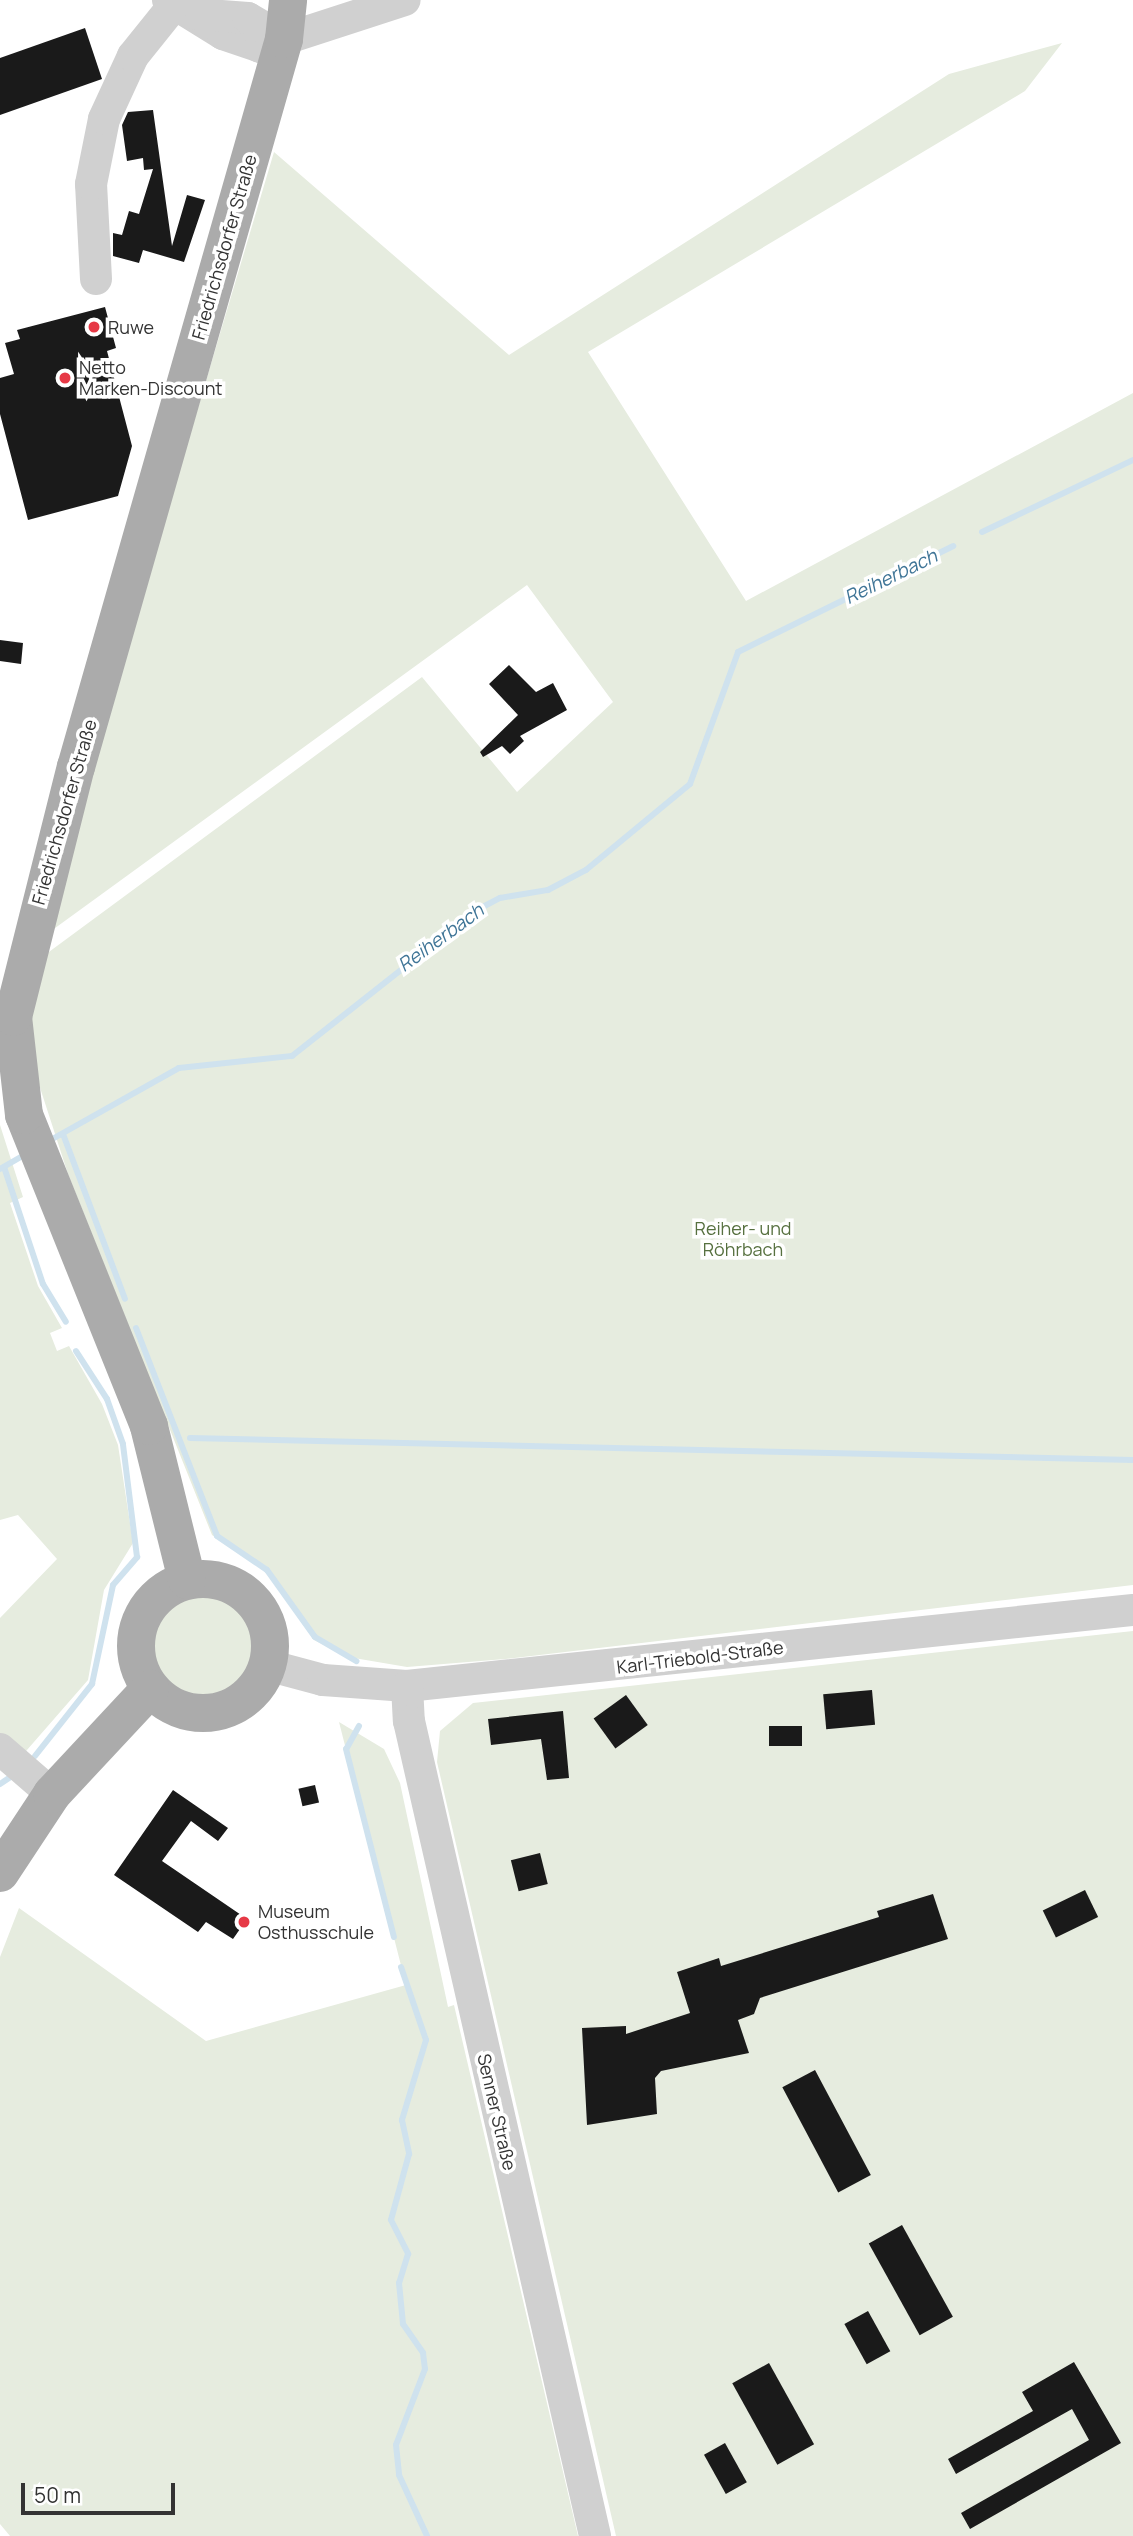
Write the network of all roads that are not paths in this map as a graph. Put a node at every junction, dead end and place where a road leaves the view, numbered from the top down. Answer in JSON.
{"nodes":[{"id":1,"x":288,"y":0,"type":"edge"},
{"id":2,"x":305,"y":0,"type":"edge"},
{"id":3,"x":405,"y":0,"type":"edge"},
{"id":4,"x":178,"y":6,"type":"edge"},
{"id":5,"x":284,"y":39,"type":"junction"},
{"id":6,"x":96,"y":279,"type":"dead end"},
{"id":7,"x":8,"y":1002,"type":"edge"},
{"id":8,"x":187,"y":1580,"type":"junction"},
{"id":9,"x":1133,"y":1610,"type":"edge"},
{"id":10,"x":267,"y":1665,"type":"junction"},
{"id":11,"x":407,"y":1686,"type":"junction"},
{"id":12,"x":150,"y":1689,"type":"junction"},
{"id":13,"x":0,"y":1749,"type":"edge"},
{"id":14,"x":52,"y":1794,"type":"junction"},
{"id":15,"x":0,"y":1872,"type":"edge"},
{"id":16,"x":595,"y":2536,"type":"edge"}],
"edges":[{"from":1,"to":5,"type":"main road","name":"Friedrichsdorfer Straße"},
{"from":2,"to":5,"type":"main road","name":"Friedrichsdorfer Straße"},
{"from":3,"to":5,"type":"street"},
{"from":4,"to":5,"type":"street"},
{"from":4,"to":6,"type":"street"},
{"from":5,"to":7,"type":"main road","name":"Friedrichsdorfer Straße"},
{"from":7,"to":8,"type":"main road","name":"Friedrichsdorfer Straße"},
{"from":8,"to":10,"type":"main road"},
{"from":8,"to":12,"type":"main road"},
{"from":9,"to":11,"type":"street","name":"Karl-Triebold-Straße"},
{"from":10,"to":11,"type":"street","name":"Karl-Triebold-Straße"},
{"from":10,"to":12,"type":"main road"},
{"from":11,"to":16,"type":"street","name":"Senner Straße"},
{"from":12,"to":14,"type":"main road"},
{"from":13,"to":14,"type":"street"},
{"from":14,"to":15,"type":"main road"}]}
